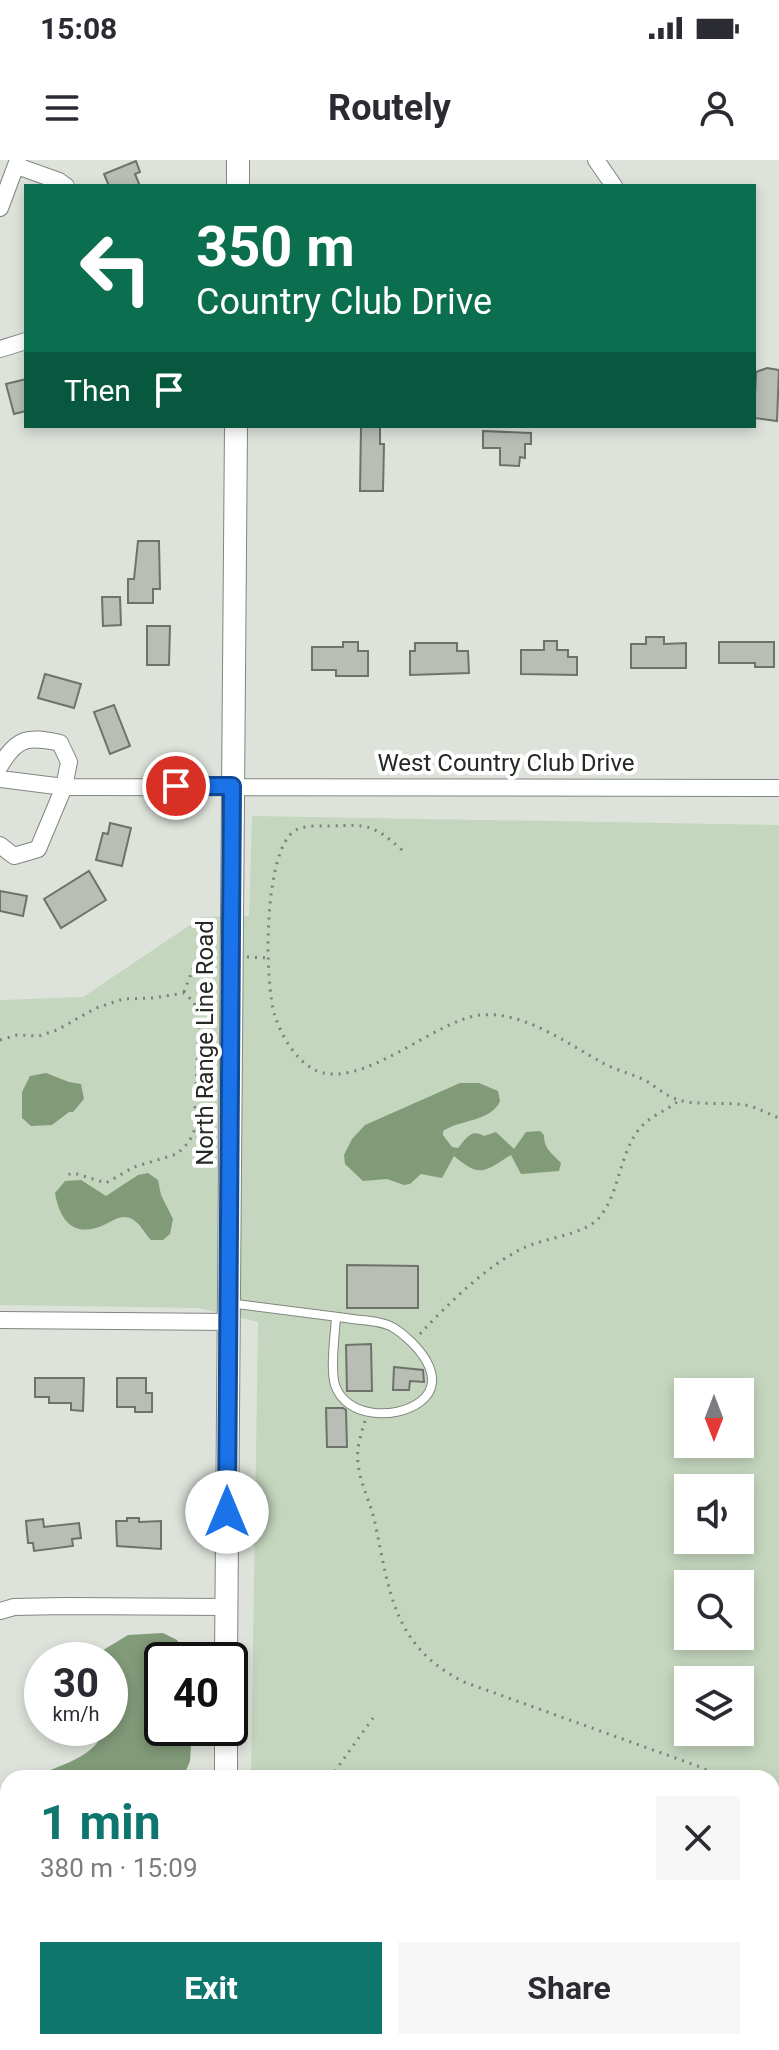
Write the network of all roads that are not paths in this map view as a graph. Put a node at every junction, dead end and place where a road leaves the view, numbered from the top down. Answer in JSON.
{"nodes":[{"id":1,"x":238,"y":160,"type":"edge"},
{"id":2,"x":596,"y":160,"type":"edge"},
{"id":3,"x":17,"y":163,"type":"edge"},
{"id":4,"x":63,"y":184,"type":"edge"},
{"id":5,"x":238,"y":184,"type":"edge"},
{"id":6,"x":613,"y":184,"type":"edge"},
{"id":7,"x":0,"y":208,"type":"edge"},
{"id":8,"x":24,"y":342,"type":"edge"},
{"id":9,"x":0,"y":349,"type":"edge"},
{"id":10,"x":236,"y":428,"type":"edge"},
{"id":11,"x":0,"y":766,"type":"edge"},
{"id":12,"x":0,"y":779,"type":"edge"},
{"id":13,"x":232,"y":786,"type":"junction"},
{"id":14,"x":64,"y":787,"type":"junction"},
{"id":15,"x":779,"y":788,"type":"edge"},
{"id":16,"x":0,"y":845,"type":"edge"},
{"id":17,"x":229,"y":1312,"type":"junction"},
{"id":18,"x":336,"y":1317,"type":"junction"},
{"id":19,"x":0,"y":1320,"type":"edge"},
{"id":20,"x":226,"y":1607,"type":"junction"},
{"id":21,"x":0,"y":1611,"type":"edge"},
{"id":22,"x":226,"y":1642,"type":"edge"},
{"id":23,"x":226,"y":1746,"type":"edge"},
{"id":24,"x":226,"y":1770,"type":"edge"}],
"edges":[{"from":1,"to":5,"type":"street"},
{"from":2,"to":6,"type":"street"},
{"from":3,"to":4,"type":"street"},
{"from":3,"to":7,"type":"street"},
{"from":8,"to":9,"type":"street"},
{"from":10,"to":13,"type":"street","name":"North Range Line Road"},
{"from":11,"to":14,"type":"street"},
{"from":12,"to":14,"type":"street","name":"West Country Club Drive"},
{"from":13,"to":14,"type":"street","name":"West Country Club Drive"},
{"from":13,"to":15,"type":"street","name":"West Country Club Drive"},
{"from":13,"to":17,"type":"street","name":"North Range Line Road"},
{"from":14,"to":16,"type":"street"},
{"from":17,"to":18,"type":"lane"},
{"from":17,"to":19,"type":"street"},
{"from":17,"to":20,"type":"street","name":"North Range Line Road"},
{"from":18,"to":18,"type":"lane"},
{"from":20,"to":21,"type":"street"},
{"from":20,"to":22,"type":"street","name":"North Range Line Road"},
{"from":23,"to":24,"type":"street"}]}
